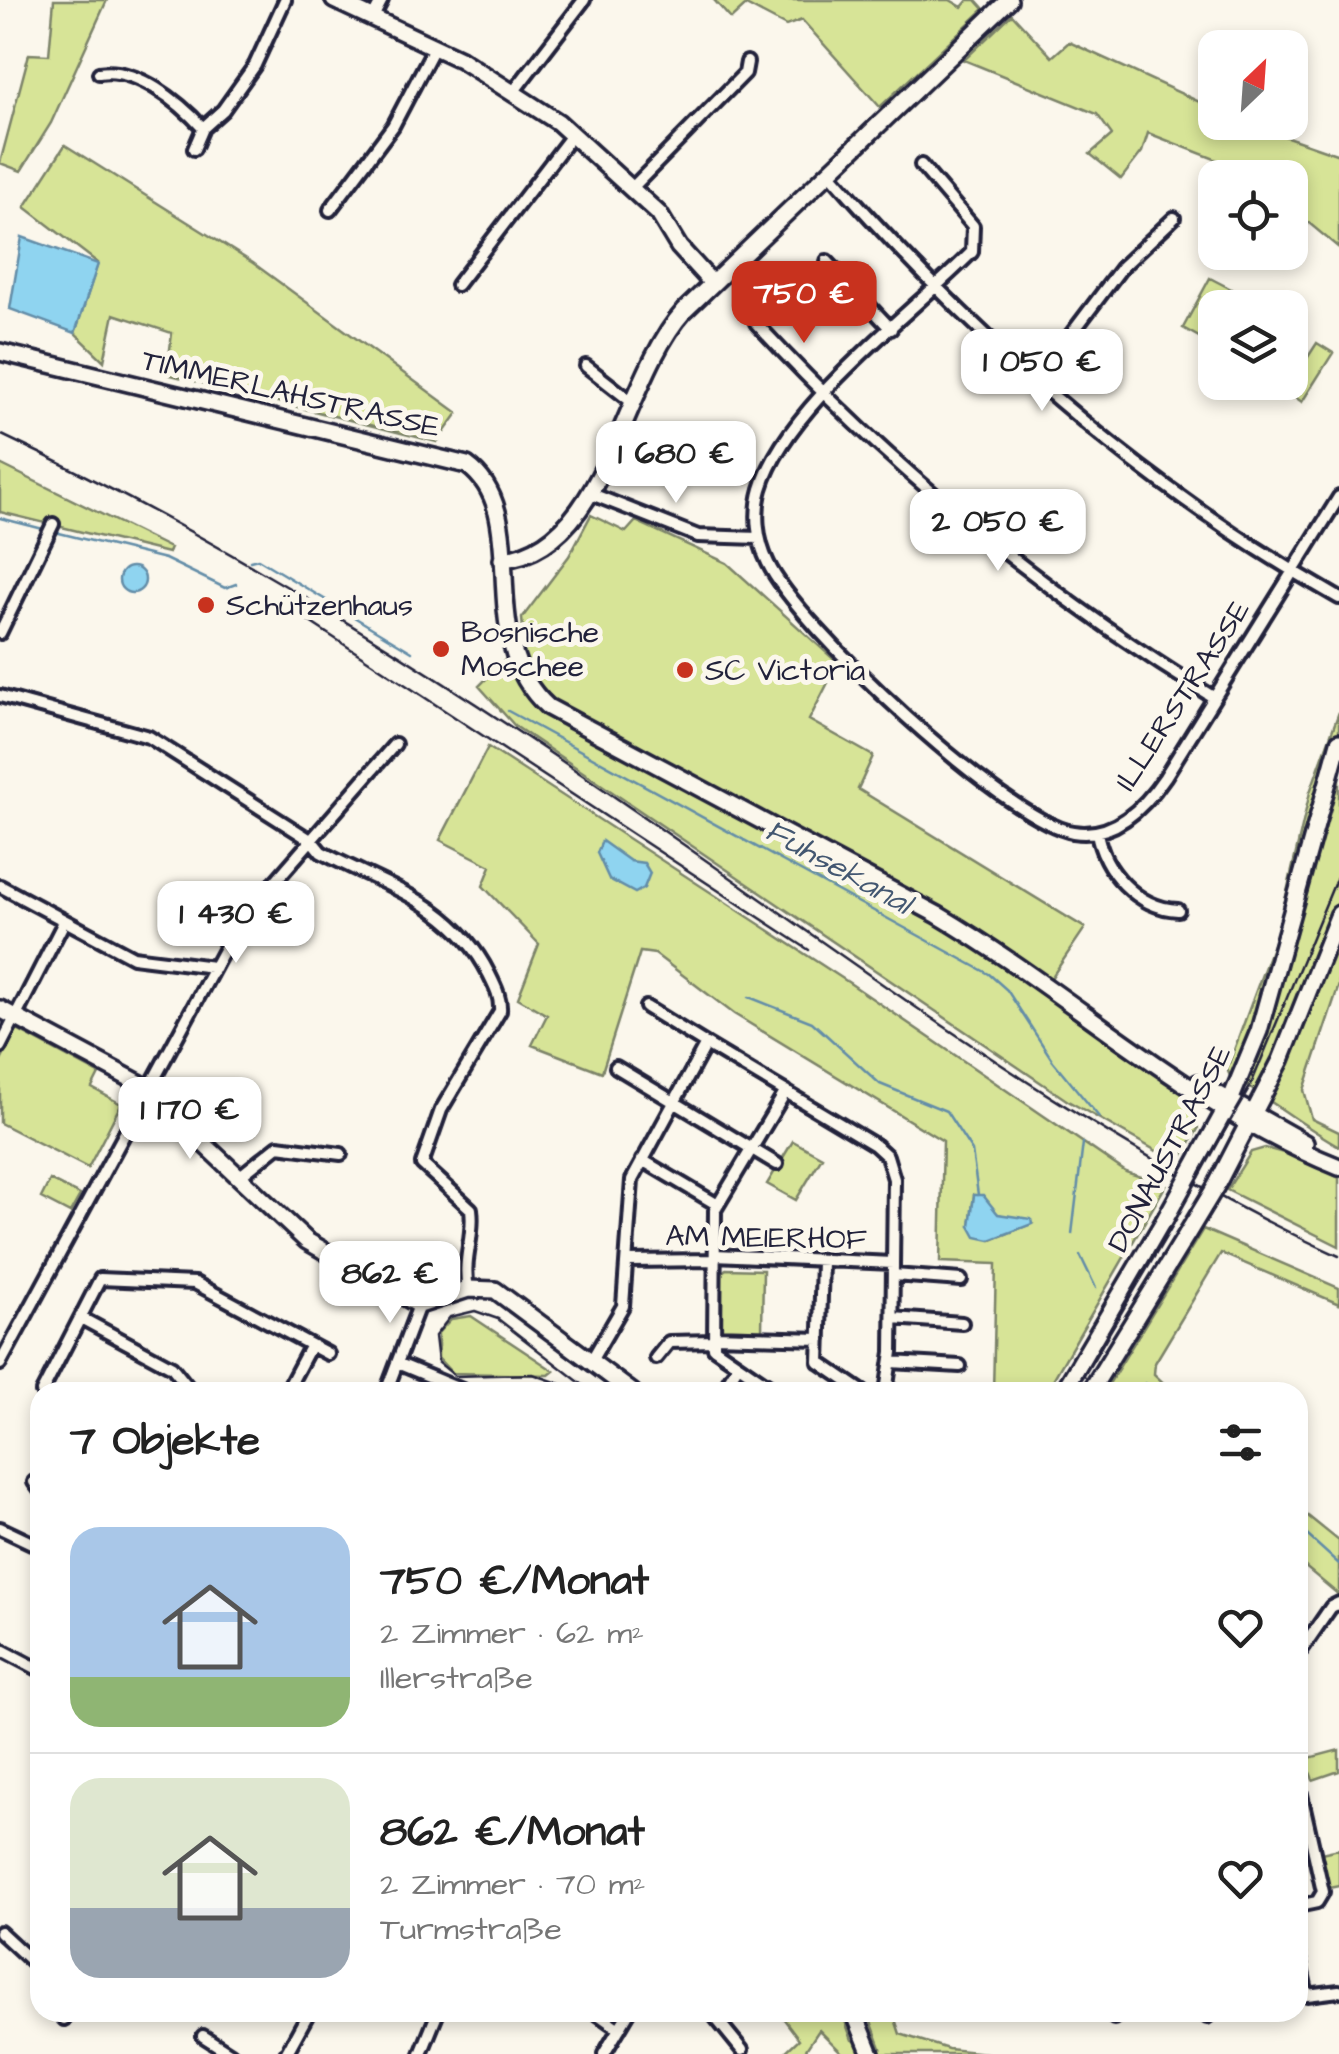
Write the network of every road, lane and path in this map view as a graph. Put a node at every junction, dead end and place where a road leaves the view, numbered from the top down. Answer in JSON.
{"nodes":[{"id":1,"x":285,"y":0,"type":"edge"},
{"id":2,"x":334,"y":0,"type":"edge"},
{"id":3,"x":382,"y":0,"type":"edge"},
{"id":4,"x":584,"y":0,"type":"edge"},
{"id":5,"x":1009,"y":0,"type":"edge"},
{"id":6,"x":373,"y":16,"type":"junction"},
{"id":7,"x":436,"y":46,"type":"junction"},
{"id":8,"x":748,"y":62,"type":"dead end"},
{"id":9,"x":99,"y":73,"type":"dead end"},
{"id":10,"x":514,"y":91,"type":"junction"},
{"id":11,"x":203,"y":128,"type":"junction"},
{"id":12,"x":573,"y":134,"type":"junction"},
{"id":13,"x":194,"y":149,"type":"dead end"},
{"id":14,"x":921,"y":165,"type":"dead end"},
{"id":15,"x":829,"y":172,"type":"junction"},
{"id":16,"x":633,"y":187,"type":"junction"},
{"id":17,"x":330,"y":210,"type":"dead end"},
{"id":18,"x":1174,"y":218,"type":"dead end"},
{"id":19,"x":828,"y":261,"type":"dead end"},
{"id":20,"x":716,"y":279,"type":"junction"},
{"id":21,"x":457,"y":285,"type":"dead end"},
{"id":22,"x":935,"y":288,"type":"junction"},
{"id":23,"x":756,"y":323,"type":"dead end"},
{"id":24,"x":890,"y":329,"type":"junction"},
{"id":25,"x":0,"y":352,"type":"edge"},
{"id":26,"x":586,"y":366,"type":"dead end"},
{"id":27,"x":1035,"y":382,"type":"junction"},
{"id":28,"x":824,"y":396,"type":"junction"},
{"id":29,"x":632,"y":402,"type":"junction"},
{"id":30,"x":589,"y":493,"type":"junction"},
{"id":31,"x":1339,"y":497,"type":"edge"},
{"id":32,"x":51,"y":530,"type":"dead end"},
{"id":33,"x":760,"y":538,"type":"junction"},
{"id":34,"x":502,"y":559,"type":"junction"},
{"id":35,"x":1293,"y":570,"type":"junction"},
{"id":36,"x":1316,"y":586,"type":"junction"},
{"id":37,"x":1339,"y":598,"type":"edge"},
{"id":38,"x":1339,"y":606,"type":"edge"},
{"id":39,"x":0,"y":633,"type":"edge"},
{"id":40,"x":0,"y":696,"type":"edge"},
{"id":41,"x":1214,"y":698,"type":"junction"},
{"id":42,"x":1339,"y":742,"type":"edge"},
{"id":43,"x":395,"y":744,"type":"dead end"},
{"id":44,"x":1098,"y":832,"type":"junction"},
{"id":45,"x":312,"y":841,"type":"junction"},
{"id":46,"x":0,"y":886,"type":"edge"},
{"id":47,"x":1178,"y":910,"type":"dead end"},
{"id":48,"x":1339,"y":914,"type":"edge"},
{"id":49,"x":64,"y":922,"type":"junction"},
{"id":50,"x":212,"y":967,"type":"junction"},
{"id":51,"x":646,"y":1006,"type":"dead end"},
{"id":52,"x":0,"y":1009,"type":"edge"},
{"id":53,"x":16,"y":1018,"type":"junction"},
{"id":54,"x":706,"y":1044,"type":"junction"},
{"id":55,"x":0,"y":1046,"type":"edge"},
{"id":56,"x":616,"y":1067,"type":"dead end"},
{"id":57,"x":148,"y":1090,"type":"junction"},
{"id":58,"x":786,"y":1091,"type":"junction"},
{"id":59,"x":674,"y":1103,"type":"junction"},
{"id":60,"x":1227,"y":1106,"type":"junction"},
{"id":61,"x":1252,"y":1121,"type":"junction"},
{"id":62,"x":752,"y":1149,"type":"junction"},
{"id":63,"x":341,"y":1154,"type":"dead end"},
{"id":64,"x":642,"y":1160,"type":"junction"},
{"id":65,"x":777,"y":1164,"type":"dead end"},
{"id":66,"x":1339,"y":1164,"type":"edge"},
{"id":67,"x":238,"y":1177,"type":"junction"},
{"id":68,"x":718,"y":1205,"type":"junction"},
{"id":69,"x":714,"y":1260,"type":"junction"},
{"id":70,"x":628,"y":1261,"type":"junction"},
{"id":71,"x":822,"y":1262,"type":"junction"},
{"id":72,"x":893,"y":1269,"type":"junction"},
{"id":73,"x":961,"y":1280,"type":"dead end"},
{"id":74,"x":468,"y":1289,"type":"junction"},
{"id":75,"x":419,"y":1305,"type":"junction"},
{"id":76,"x":81,"y":1318,"type":"junction"},
{"id":77,"x":893,"y":1318,"type":"junction"},
{"id":78,"x":962,"y":1322,"type":"dead end"},
{"id":79,"x":714,"y":1339,"type":"junction"},
{"id":80,"x":820,"y":1339,"type":"junction"},
{"id":81,"x":311,"y":1346,"type":"junction"},
{"id":82,"x":328,"y":1354,"type":"dead end"},
{"id":83,"x":656,"y":1358,"type":"dead end"},
{"id":84,"x":591,"y":1362,"type":"junction"},
{"id":85,"x":891,"y":1362,"type":"junction"},
{"id":86,"x":397,"y":1363,"type":"junction"},
{"id":87,"x":0,"y":1364,"type":"edge"},
{"id":88,"x":960,"y":1366,"type":"dead end"},
{"id":89,"x":737,"y":1367,"type":"junction"},
{"id":90,"x":47,"y":1382,"type":"edge"},
{"id":91,"x":184,"y":1382,"type":"edge"},
{"id":92,"x":291,"y":1382,"type":"edge"},
{"id":93,"x":390,"y":1382,"type":"edge"},
{"id":94,"x":442,"y":1382,"type":"edge"},
{"id":95,"x":618,"y":1382,"type":"edge"},
{"id":96,"x":728,"y":1382,"type":"edge"},
{"id":97,"x":762,"y":1382,"type":"edge"},
{"id":98,"x":847,"y":1382,"type":"edge"},
{"id":99,"x":888,"y":1382,"type":"edge"},
{"id":100,"x":1069,"y":1382,"type":"edge"},
{"id":101,"x":1096,"y":1382,"type":"edge"},
{"id":102,"x":0,"y":1528,"type":"edge"},
{"id":103,"x":30,"y":1542,"type":"edge"},
{"id":104,"x":1339,"y":1603,"type":"edge"},
{"id":105,"x":1308,"y":1640,"type":"edge"},
{"id":106,"x":0,"y":1649,"type":"edge"},
{"id":107,"x":30,"y":1665,"type":"edge"},
{"id":108,"x":1308,"y":1844,"type":"edge"},
{"id":109,"x":1308,"y":1903,"type":"edge"},
{"id":110,"x":0,"y":1932,"type":"edge"},
{"id":111,"x":30,"y":1960,"type":"edge"},
{"id":112,"x":1339,"y":1991,"type":"edge"},
{"id":113,"x":1308,"y":1995,"type":"edge"},
{"id":114,"x":304,"y":2022,"type":"edge"},
{"id":115,"x":434,"y":2022,"type":"edge"},
{"id":116,"x":609,"y":2022,"type":"edge"},
{"id":117,"x":623,"y":2022,"type":"edge"},
{"id":118,"x":719,"y":2022,"type":"edge"},
{"id":119,"x":858,"y":2022,"type":"edge"},
{"id":120,"x":618,"y":2029,"type":"junction"},
{"id":121,"x":203,"y":2036,"type":"dead end"},
{"id":122,"x":742,"y":2050,"type":"dead end"},
{"id":123,"x":607,"y":2052,"type":"edge"},
{"id":124,"x":231,"y":2054,"type":"edge"},
{"id":125,"x":286,"y":2054,"type":"edge"},
{"id":126,"x":421,"y":2054,"type":"edge"},
{"id":127,"x":870,"y":2054,"type":"edge"}],
"edges":[{"from":1,"to":11,"type":"street"},
{"from":2,"to":6,"type":"main road"},
{"from":3,"to":6,"type":"street"},
{"from":4,"to":10,"type":"street"},
{"from":5,"to":15,"type":"main road"},
{"from":6,"to":7,"type":"main road"},
{"from":7,"to":10,"type":"main road"},
{"from":7,"to":17,"type":"street"},
{"from":8,"to":16,"type":"street"},
{"from":9,"to":11,"type":"street"},
{"from":10,"to":12,"type":"main road"},
{"from":11,"to":13,"type":"street"},
{"from":12,"to":16,"type":"main road"},
{"from":12,"to":21,"type":"street"},
{"from":14,"to":22,"type":"street"},
{"from":15,"to":20,"type":"main road"},
{"from":15,"to":22,"type":"street"},
{"from":16,"to":20,"type":"main road"},
{"from":18,"to":27,"type":"street"},
{"from":19,"to":24,"type":"street"},
{"from":20,"to":29,"type":"main road"},
{"from":22,"to":24,"type":"street"},
{"from":22,"to":27,"type":"street"},
{"from":23,"to":28,"type":"street"},
{"from":24,"to":28,"type":"street"},
{"from":25,"to":34,"type":"main road","name":"TIMMERLAHSTRASSE"},
{"from":26,"to":29,"type":"street"},
{"from":27,"to":35,"type":"street"},
{"from":28,"to":33,"type":"street"},
{"from":28,"to":41,"type":"street"},
{"from":29,"to":30,"type":"main road"},
{"from":30,"to":33,"type":"street"},
{"from":30,"to":34,"type":"main road"},
{"from":31,"to":35,"type":"street","name":"ILLERSTRASSE"},
{"from":32,"to":39,"type":"street"},
{"from":33,"to":44,"type":"street"},
{"from":34,"to":60,"type":"main road","name":"TIMMERLAHSTRASSE"},
{"from":35,"to":36,"type":"street"},
{"from":35,"to":41,"type":"street","name":"ILLERSTRASSE"},
{"from":36,"to":37,"type":"street"},
{"from":36,"to":38,"type":"street"},
{"from":40,"to":45,"type":"street"},
{"from":41,"to":44,"type":"street","name":"ILLERSTRASSE"},
{"from":42,"to":60,"type":"main road","name":"DONAUSTRASSE"},
{"from":43,"to":45,"type":"street"},
{"from":44,"to":47,"type":"street"},
{"from":45,"to":50,"type":"street"},
{"from":45,"to":74,"type":"street"},
{"from":46,"to":49,"type":"street"},
{"from":48,"to":61,"type":"main road","name":"DONAUSTRASSE"},
{"from":49,"to":50,"type":"street"},
{"from":49,"to":53,"type":"street"},
{"from":50,"to":57,"type":"street"},
{"from":51,"to":54,"type":"street"},
{"from":52,"to":53,"type":"main road"},
{"from":53,"to":55,"type":"street"},
{"from":53,"to":57,"type":"main road"},
{"from":54,"to":58,"type":"street"},
{"from":54,"to":59,"type":"street"},
{"from":56,"to":59,"type":"street"},
{"from":57,"to":67,"type":"main road"},
{"from":57,"to":87,"type":"street"},
{"from":58,"to":62,"type":"street"},
{"from":58,"to":72,"type":"street"},
{"from":59,"to":62,"type":"street"},
{"from":59,"to":64,"type":"street"},
{"from":60,"to":61,"type":"main road","name":"TIMMERLAHSTRASSE"},
{"from":60,"to":100,"type":"main road","name":"DONAUSTRASSE","bridge":true},
{"from":61,"to":66,"type":"main road","name":"TIMMERLAHSTRASSE"},
{"from":61,"to":101,"type":"main road","name":"DONAUSTRASSE","bridge":true},
{"from":62,"to":65,"type":"street"},
{"from":62,"to":68,"type":"street"},
{"from":63,"to":67,"type":"street"},
{"from":64,"to":68,"type":"street"},
{"from":64,"to":70,"type":"street"},
{"from":67,"to":75,"type":"main road"},
{"from":68,"to":69,"type":"street"},
{"from":69,"to":70,"type":"street","name":"AM MEIERHOF"},
{"from":69,"to":71,"type":"street","name":"AM MEIERHOF"},
{"from":69,"to":79,"type":"street"},
{"from":70,"to":84,"type":"street","name":"AM MEIERHOF"},
{"from":71,"to":72,"type":"street","name":"AM MEIERHOF"},
{"from":71,"to":80,"type":"street"},
{"from":72,"to":73,"type":"street","name":"AM MEIERHOF"},
{"from":72,"to":77,"type":"street"},
{"from":74,"to":75,"type":"main road"},
{"from":74,"to":84,"type":"main road"},
{"from":75,"to":86,"type":"street"},
{"from":76,"to":81,"type":"street"},
{"from":76,"to":90,"type":"street"},
{"from":76,"to":91,"type":"street"},
{"from":77,"to":78,"type":"street"},
{"from":77,"to":85,"type":"street"},
{"from":79,"to":80,"type":"street"},
{"from":79,"to":83,"type":"street"},
{"from":79,"to":89,"type":"street"},
{"from":80,"to":98,"type":"street"},
{"from":81,"to":82,"type":"street"},
{"from":81,"to":92,"type":"street"},
{"from":84,"to":95,"type":"main road"},
{"from":85,"to":88,"type":"street"},
{"from":85,"to":99,"type":"street"},
{"from":86,"to":93,"type":"street"},
{"from":86,"to":94,"type":"street"},
{"from":89,"to":96,"type":"street"},
{"from":89,"to":97,"type":"street"},
{"from":102,"to":103,"type":"street"},
{"from":104,"to":105,"type":"street"},
{"from":106,"to":107,"type":"street"},
{"from":108,"to":109,"type":"street"},
{"from":110,"to":111,"type":"street"},
{"from":112,"to":113,"type":"street"},
{"from":114,"to":125,"type":"street"},
{"from":115,"to":126,"type":"street"},
{"from":116,"to":120,"type":"street"},
{"from":117,"to":120,"type":"street"},
{"from":118,"to":122,"type":"street"},
{"from":119,"to":127,"type":"main road"},
{"from":120,"to":123,"type":"street"},
{"from":121,"to":124,"type":"street"}]}
